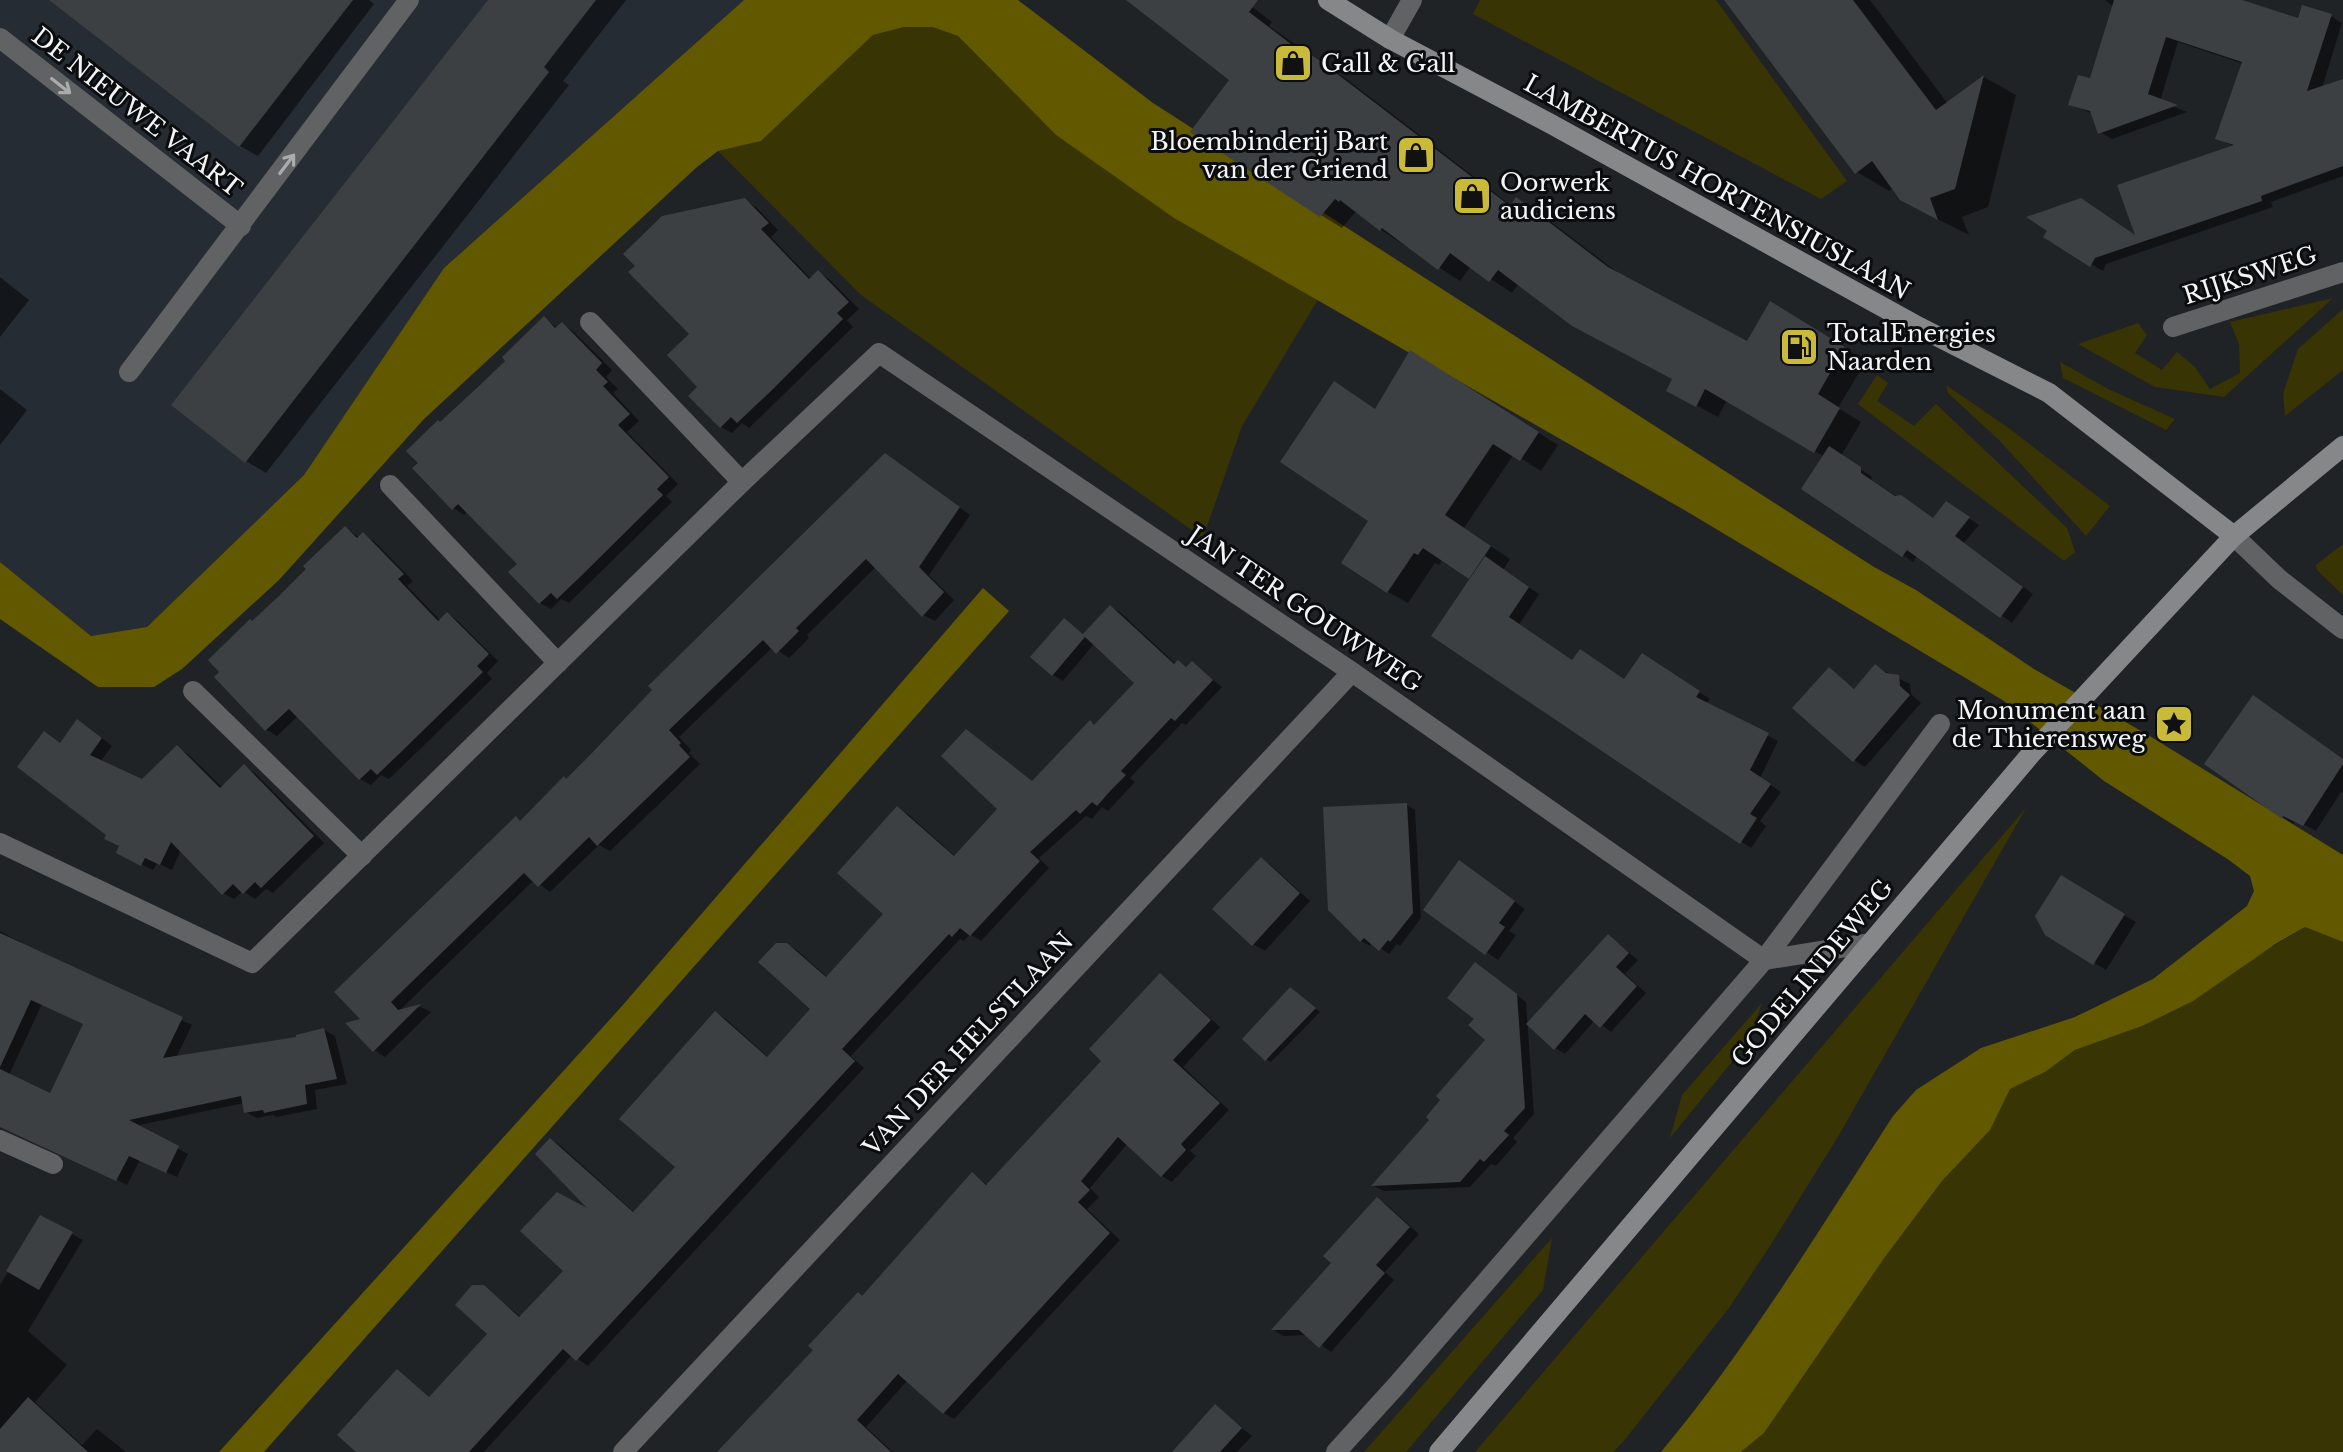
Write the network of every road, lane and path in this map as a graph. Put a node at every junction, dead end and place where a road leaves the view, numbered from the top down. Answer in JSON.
{"nodes":[{"id":1,"x":409,"y":0,"type":"edge"},
{"id":2,"x":1328,"y":0,"type":"edge"},
{"id":3,"x":1412,"y":0,"type":"edge"},
{"id":4,"x":0,"y":38,"type":"edge"},
{"id":5,"x":1390,"y":39,"type":"junction"},
{"id":6,"x":241,"y":226,"type":"junction"},
{"id":7,"x":2343,"y":272,"type":"edge"},
{"id":8,"x":590,"y":322,"type":"dead end"},
{"id":9,"x":2173,"y":327,"type":"dead end"},
{"id":10,"x":129,"y":372,"type":"dead end"},
{"id":11,"x":2343,"y":446,"type":"edge"},
{"id":12,"x":742,"y":482,"type":"junction"},
{"id":13,"x":390,"y":485,"type":"dead end"},
{"id":14,"x":2234,"y":536,"type":"junction"},
{"id":15,"x":2343,"y":629,"type":"edge"},
{"id":16,"x":558,"y":663,"type":"junction"},
{"id":17,"x":1352,"y":672,"type":"junction"},
{"id":18,"x":193,"y":691,"type":"dead end"},
{"id":19,"x":1940,"y":724,"type":"dead end"},
{"id":20,"x":0,"y":843,"type":"edge"},
{"id":21,"x":362,"y":856,"type":"junction"},
{"id":22,"x":1871,"y":943,"type":"junction"},
{"id":23,"x":1764,"y":960,"type":"junction"},
{"id":24,"x":0,"y":1140,"type":"edge"},
{"id":25,"x":53,"y":1164,"type":"dead end"},
{"id":26,"x":623,"y":1452,"type":"edge"},
{"id":27,"x":1336,"y":1452,"type":"edge"},
{"id":28,"x":1439,"y":1452,"type":"edge"}],
"edges":[{"from":6,"to":1,"type":"street","name":"DE NIEUWE VAART","one_way":true},
{"from":2,"to":5,"type":"main road","name":"LAMBERTUS HORTENSIUSLAAN"},
{"from":3,"to":5,"type":"street"},
{"from":4,"to":6,"type":"street","name":"DE NIEUWE VAART","one_way":true},
{"from":5,"to":14,"type":"main road","name":"LAMBERTUS HORTENSIUSLAAN"},
{"from":6,"to":10,"type":"street","name":"DE NIEUWE VAART"},
{"from":7,"to":9,"type":"street","name":"RIJKSWEG"},
{"from":8,"to":12,"type":"street"},
{"from":11,"to":14,"type":"main road"},
{"from":12,"to":16,"type":"street","name":"JAN TER GOUWWEG"},
{"from":12,"to":17,"type":"street","name":"JAN TER GOUWWEG"},
{"from":13,"to":16,"type":"street"},
{"from":14,"to":15,"type":"street"},
{"from":14,"to":22,"type":"main road","name":"GODELINDEWEG"},
{"from":16,"to":21,"type":"street","name":"JAN TER GOUWWEG"},
{"from":17,"to":23,"type":"street","name":"JAN TER GOUWWEG"},
{"from":17,"to":26,"type":"street","name":"VAN DER HELSTLAAN"},
{"from":18,"to":21,"type":"street"},
{"from":19,"to":23,"type":"street","name":"GODELINDEWEG"},
{"from":20,"to":21,"type":"street","name":"JAN TER GOUWWEG"},
{"from":22,"to":23,"type":"street"},
{"from":22,"to":28,"type":"main road","name":"GODELINDEWEG"},
{"from":23,"to":27,"type":"street","name":"GODELINDEWEG"},
{"from":24,"to":25,"type":"street"}]}
